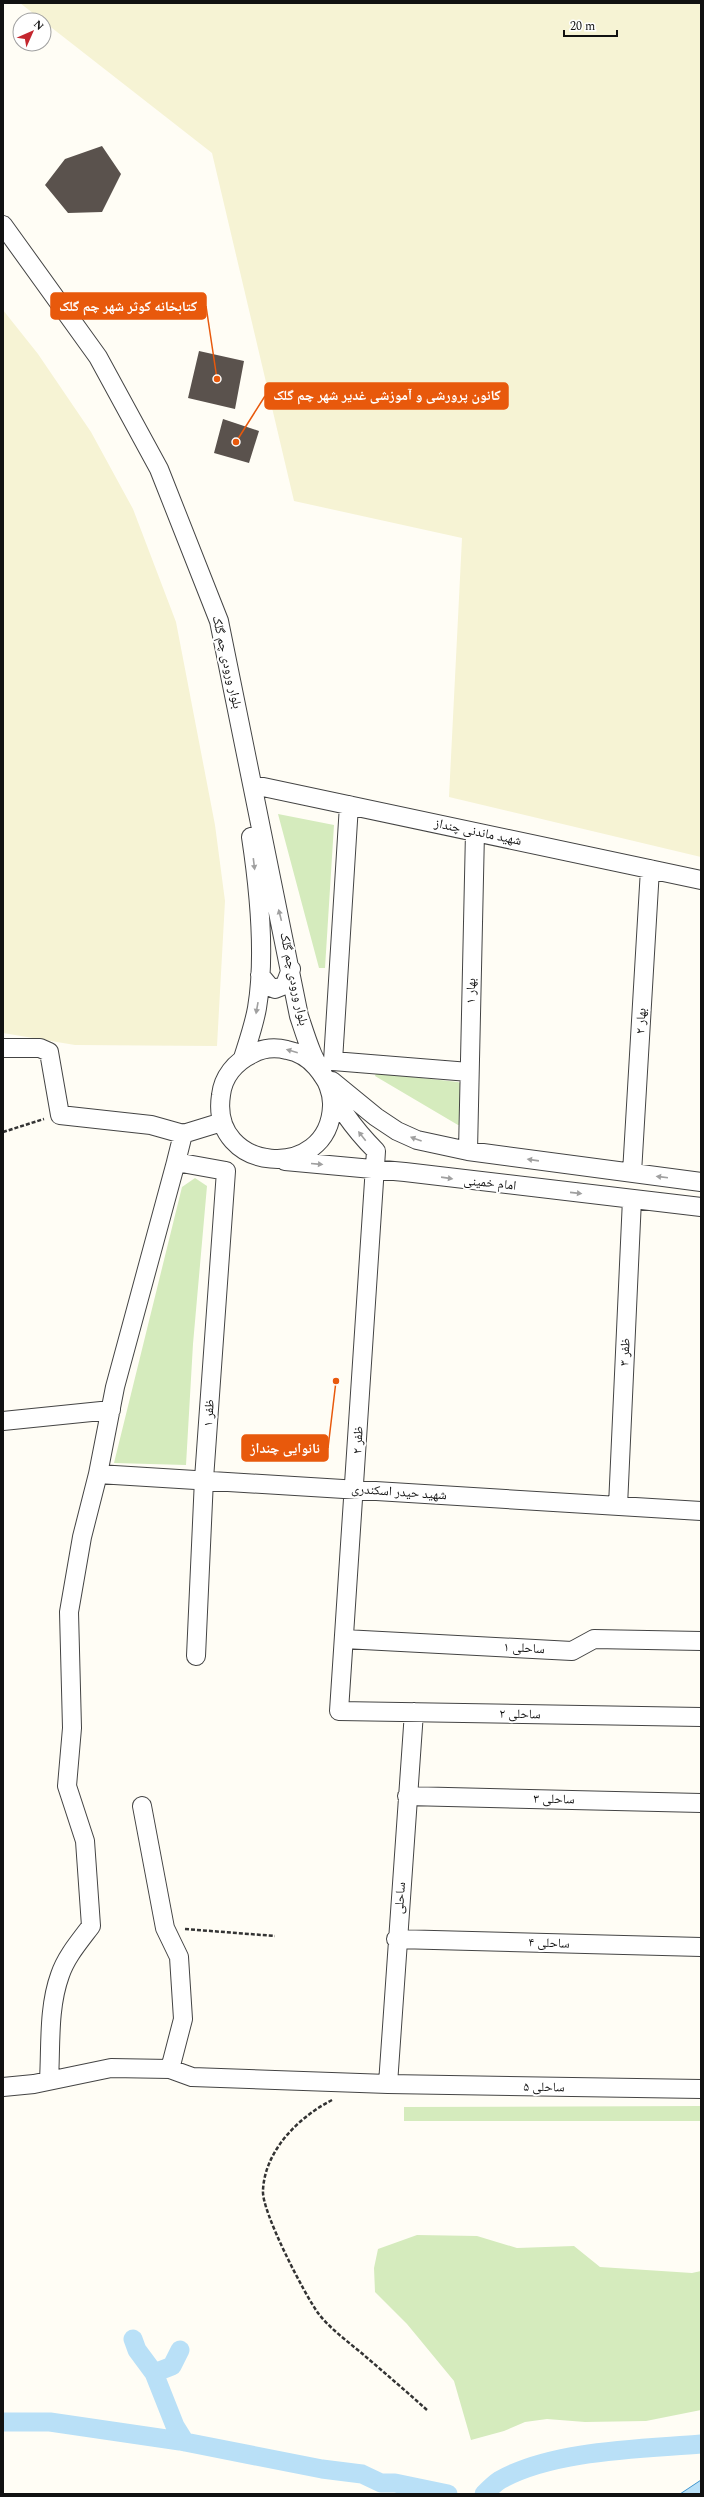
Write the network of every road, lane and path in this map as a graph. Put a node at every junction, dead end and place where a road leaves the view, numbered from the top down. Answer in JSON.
{"nodes":[{"id":1,"x":3,"y":225,"type":"edge"},
{"id":2,"x":3,"y":242,"type":"edge"},
{"id":3,"x":254,"y":785,"type":"junction"},
{"id":4,"x":349,"y":805,"type":"junction"},
{"id":5,"x":475,"y":832,"type":"junction"},
{"id":6,"x":650,"y":869,"type":"junction"},
{"id":7,"x":701,"y":880,"type":"edge"},
{"id":8,"x":291,"y":969,"type":"junction"},
{"id":9,"x":260,"y":975,"type":"junction"},
{"id":10,"x":3,"y":1048,"type":"edge"},
{"id":11,"x":243,"y":1058,"type":"junction"},
{"id":12,"x":469,"y":1072,"type":"junction"},
{"id":13,"x":323,"y":1074,"type":"junction"},
{"id":14,"x":60,"y":1115,"type":"junction"},
{"id":15,"x":222,"y":1122,"type":"junction"},
{"id":16,"x":3,"y":1132,"type":"edge"},
{"id":17,"x":183,"y":1134,"type":"junction"},
{"id":18,"x":244,"y":1151,"type":"junction"},
{"id":19,"x":468,"y":1151,"type":"junction"},
{"id":20,"x":278,"y":1160,"type":"junction"},
{"id":21,"x":176,"y":1162,"type":"junction"},
{"id":22,"x":375,"y":1170,"type":"junction"},
{"id":23,"x":226,"y":1171,"type":"junction"},
{"id":24,"x":632,"y":1173,"type":"junction"},
{"id":25,"x":701,"y":1182,"type":"edge"},
{"id":26,"x":632,"y":1199,"type":"junction"},
{"id":27,"x":701,"y":1207,"type":"edge"},
{"id":28,"x":110,"y":1410,"type":"junction"},
{"id":29,"x":3,"y":1422,"type":"edge"},
{"id":30,"x":98,"y":1474,"type":"junction"},
{"id":31,"x":204,"y":1479,"type":"junction"},
{"id":32,"x":355,"y":1490,"type":"junction"},
{"id":33,"x":618,"y":1506,"type":"junction"},
{"id":34,"x":701,"y":1511,"type":"edge"},
{"id":35,"x":344,"y":1639,"type":"junction"},
{"id":36,"x":701,"y":1641,"type":"edge"},
{"id":37,"x":196,"y":1656,"type":"dead end"},
{"id":38,"x":339,"y":1711,"type":"joint"},
{"id":39,"x":414,"y":1712,"type":"junction"},
{"id":40,"x":701,"y":1717,"type":"edge"},
{"id":41,"x":407,"y":1796,"type":"junction"},
{"id":42,"x":701,"y":1803,"type":"edge"},
{"id":43,"x":142,"y":1806,"type":"dead end"},
{"id":44,"x":165,"y":1928,"type":"junction"},
{"id":45,"x":275,"y":1936,"type":"dead end"},
{"id":46,"x":396,"y":1939,"type":"junction"},
{"id":47,"x":701,"y":1947,"type":"edge"},
{"id":48,"x":170,"y":2069,"type":"junction"},
{"id":49,"x":49,"y":2080,"type":"junction"},
{"id":50,"x":388,"y":2084,"type":"junction"},
{"id":51,"x":3,"y":2087,"type":"edge"},
{"id":52,"x":701,"y":2089,"type":"edge"},
{"id":53,"x":336,"y":2098,"type":"dead end"},
{"id":54,"x":427,"y":2410,"type":"dead end"}],
"edges":[{"from":1,"to":3,"type":"street","name":"بلوار ورودی چم گلک"},
{"from":2,"to":9,"type":"street","name":"بلوار ورودی چم گلک","one_way":true},
{"from":3,"to":4,"type":"street","name":"شهید ماندنی چنداز"},
{"from":8,"to":3,"type":"street","name":"بلوار ورودی چم گلک","one_way":true},
{"from":4,"to":5,"type":"street","name":"شهید ماندنی چنداز"},
{"from":4,"to":12,"type":"street"},
{"from":5,"to":6,"type":"street","name":"شهید ماندنی چنداز"},
{"from":5,"to":12,"type":"street","name":"بهار ۱"},
{"from":6,"to":7,"type":"street","name":"شهید ماندنی چنداز"},
{"from":6,"to":24,"type":"street","name":"بهار ۲"},
{"from":8,"to":9,"type":"street"},
{"from":8,"to":13,"type":"street","name":"بلوار ورودی چم گلک"},
{"from":9,"to":11,"type":"street","name":"بلوار ورودی چم گلک","one_way":true},
{"from":10,"to":14,"type":"street"},
{"from":13,"to":11,"type":"street","one_way":true},
{"from":11,"to":15,"type":"street"},
{"from":12,"to":19,"type":"street","name":"بهار ۱"},
{"from":19,"to":13,"type":"street","one_way":true},
{"from":13,"to":20,"type":"street"},
{"from":22,"to":13,"type":"street","name":"ظفر ۲","one_way":true},
{"from":14,"to":16,"type":"path"},
{"from":14,"to":17,"type":"street"},
{"from":15,"to":17,"type":"street"},
{"from":15,"to":18,"type":"street"},
{"from":17,"to":21,"type":"street"},
{"from":18,"to":20,"type":"street"},
{"from":18,"to":23,"type":"street"},
{"from":24,"to":19,"type":"street","one_way":true},
{"from":20,"to":22,"type":"street","name":"امام خمینی","one_way":true},
{"from":21,"to":23,"type":"street"},
{"from":21,"to":28,"type":"street"},
{"from":22,"to":26,"type":"street","name":"امام خمینی","one_way":true},
{"from":22,"to":32,"type":"street","name":"ظفر ۲"},
{"from":23,"to":31,"type":"street","name":"ظفر ۱"},
{"from":25,"to":24,"type":"street","one_way":true},
{"from":26,"to":27,"type":"street","name":"امام خمینی"},
{"from":26,"to":33,"type":"street","name":"ظفر ۳"},
{"from":28,"to":29,"type":"street"},
{"from":28,"to":30,"type":"street"},
{"from":30,"to":31,"type":"street","name":"شهید حیدر اسکندری"},
{"from":30,"to":49,"type":"street"},
{"from":31,"to":32,"type":"street","name":"شهید حیدر اسکندری"},
{"from":31,"to":37,"type":"street","name":"ظفر ۱"},
{"from":32,"to":33,"type":"street","name":"شهید حیدر اسکندری"},
{"from":32,"to":35,"type":"street","name":"ظفر ۲"},
{"from":33,"to":34,"type":"street","name":"شهید حیدر اسکندری"},
{"from":35,"to":36,"type":"street","name":"ساحلی ۱"},
{"from":35,"to":38,"type":"street","name":"ظفر ۲"},
{"from":38,"to":39,"type":"street","name":"ساحلی ۲"},
{"from":39,"to":40,"type":"street","name":"ساحلی ۲"},
{"from":39,"to":41,"type":"street","name":"ساحلی"},
{"from":41,"to":42,"type":"street","name":"ساحلی ۳"},
{"from":41,"to":46,"type":"street","name":"ساحلی"},
{"from":43,"to":44,"type":"street"},
{"from":44,"to":45,"type":"path"},
{"from":44,"to":48,"type":"street"},
{"from":46,"to":47,"type":"street","name":"ساحلی ۴"},
{"from":46,"to":50,"type":"street","name":"ساحلی"},
{"from":48,"to":49,"type":"street","name":"ساحلی ۵"},
{"from":48,"to":50,"type":"street","name":"ساحلی ۵"},
{"from":49,"to":51,"type":"street","name":"ساحلی ۵"},
{"from":50,"to":52,"type":"street","name":"ساحلی ۵"},
{"from":53,"to":54,"type":"path"}]}
